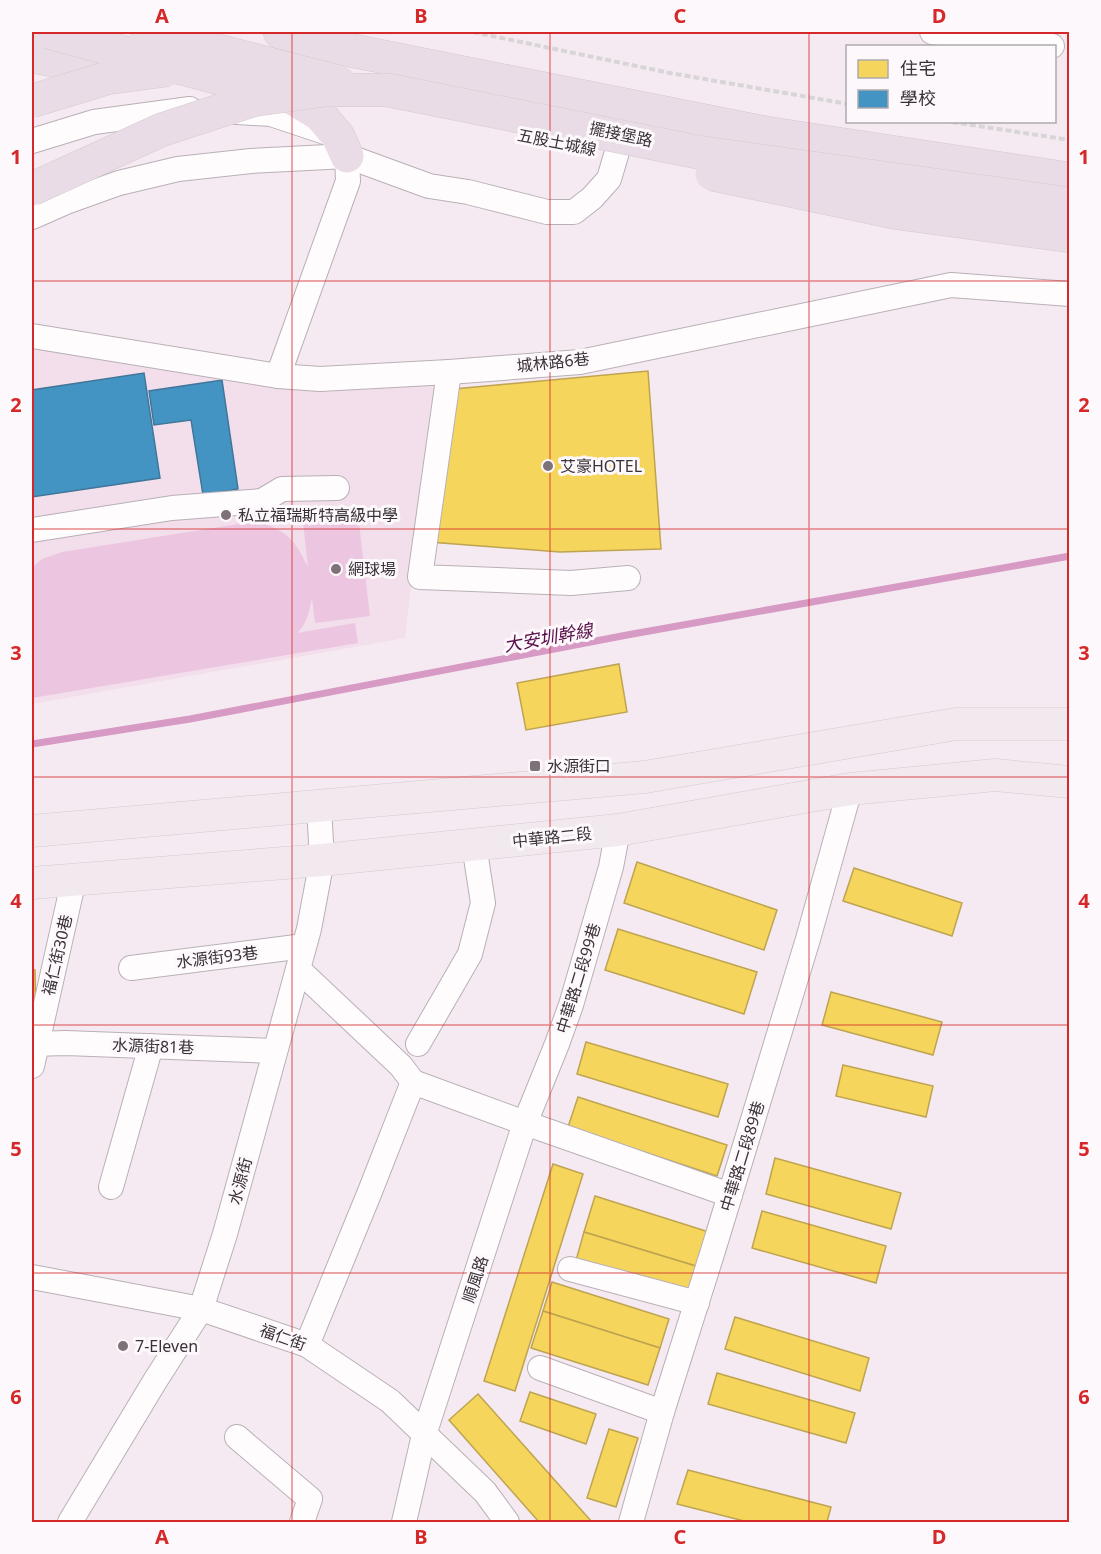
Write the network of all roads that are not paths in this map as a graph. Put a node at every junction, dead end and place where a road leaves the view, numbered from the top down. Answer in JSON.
{"nodes":[{"id":1,"x":48,"y":32,"type":"edge"},
{"id":2,"x":146,"y":32,"type":"edge"},
{"id":3,"x":178,"y":32,"type":"edge"},
{"id":4,"x":280,"y":32,"type":"edge"},
{"id":5,"x":932,"y":32,"type":"edge"},
{"id":6,"x":1037,"y":45,"type":"edge"},
{"id":7,"x":32,"y":56,"type":"edge"},
{"id":8,"x":388,"y":90,"type":"junction"},
{"id":9,"x":32,"y":101,"type":"edge"},
{"id":10,"x":622,"y":135,"type":"junction"},
{"id":11,"x":32,"y":141,"type":"edge"},
{"id":12,"x":343,"y":146,"type":"junction"},
{"id":13,"x":590,"y":148,"type":"junction"},
{"id":14,"x":1070,"y":179,"type":"edge"},
{"id":15,"x":32,"y":189,"type":"edge"},
{"id":16,"x":1070,"y":204,"type":"edge"},
{"id":17,"x":1070,"y":213,"type":"edge"},
{"id":18,"x":32,"y":217,"type":"edge"},
{"id":19,"x":1070,"y":236,"type":"edge"},
{"id":20,"x":1070,"y":294,"type":"edge"},
{"id":21,"x":32,"y":336,"type":"edge"},
{"id":22,"x":448,"y":372,"type":"junction"},
{"id":23,"x":278,"y":376,"type":"junction"},
{"id":24,"x":338,"y":488,"type":"dead end"},
{"id":25,"x":32,"y":531,"type":"edge"},
{"id":26,"x":628,"y":578,"type":"dead end"},
{"id":27,"x":1070,"y":724,"type":"edge"},
{"id":28,"x":1070,"y":782,"type":"edge"},
{"id":29,"x":850,"y":789,"type":"junction"},
{"id":30,"x":319,"y":807,"type":"junction"},
{"id":31,"x":618,"y":830,"type":"junction"},
{"id":32,"x":32,"y":831,"type":"edge"},
{"id":33,"x":474,"y":844,"type":"junction"},
{"id":34,"x":322,"y":860,"type":"junction"},
{"id":35,"x":74,"y":879,"type":"junction"},
{"id":36,"x":32,"y":882,"type":"edge"},
{"id":37,"x":301,"y":957,"type":"junction"},
{"id":38,"x":131,"y":968,"type":"dead end"},
{"id":39,"x":418,"y":1044,"type":"dead end"},
{"id":40,"x":151,"y":1046,"type":"junction"},
{"id":41,"x":33,"y":1051,"type":"edge"},
{"id":42,"x":275,"y":1051,"type":"junction"},
{"id":43,"x":413,"y":1082,"type":"junction"},
{"id":44,"x":525,"y":1123,"type":"junction"},
{"id":45,"x":111,"y":1187,"type":"dead end"},
{"id":46,"x":730,"y":1195,"type":"junction"},
{"id":47,"x":570,"y":1269,"type":"dead end"},
{"id":48,"x":32,"y":1277,"type":"edge"},
{"id":49,"x":697,"y":1303,"type":"junction"},
{"id":50,"x":201,"y":1309,"type":"junction"},
{"id":51,"x":307,"y":1345,"type":"junction"},
{"id":52,"x":540,"y":1368,"type":"dead end"},
{"id":53,"x":662,"y":1412,"type":"junction"},
{"id":54,"x":424,"y":1435,"type":"junction"},
{"id":55,"x":237,"y":1437,"type":"dead end"},
{"id":56,"x":70,"y":1522,"type":"edge"},
{"id":57,"x":302,"y":1522,"type":"edge"},
{"id":58,"x":404,"y":1522,"type":"edge"},
{"id":59,"x":507,"y":1522,"type":"edge"},
{"id":60,"x":631,"y":1522,"type":"edge"}],
"edges":[{"from":1,"to":13,"type":"highway","name":"五股土城線","bridge":true},
{"from":2,"to":13,"type":"highway","bridge":true},
{"from":3,"to":10,"type":"street","name":"擺接堡路"},
{"from":4,"to":14,"type":"highway"},
{"from":5,"to":6,"type":"street"},
{"from":7,"to":12,"type":"highway"},
{"from":8,"to":9,"type":"highway","bridge":true},
{"from":8,"to":15,"type":"highway","bridge":true},
{"from":8,"to":16,"type":"highway","bridge":true},
{"from":10,"to":12,"type":"street"},
{"from":10,"to":17,"type":"street","name":"擺接堡路"},
{"from":11,"to":12,"type":"street"},
{"from":12,"to":18,"type":"street"},
{"from":12,"to":23,"type":"street"},
{"from":13,"to":19,"type":"highway","name":"五股土城線","bridge":true},
{"from":20,"to":22,"type":"street","name":"城林路6巷"},
{"from":21,"to":23,"type":"street","name":"城林路6巷"},
{"from":22,"to":23,"type":"street","name":"城林路6巷"},
{"from":22,"to":26,"type":"street"},
{"from":24,"to":25,"type":"street"},
{"from":27,"to":30,"type":"main road"},
{"from":28,"to":29,"type":"main road","name":"中華路二段"},
{"from":29,"to":31,"type":"main road","name":"中華路二段"},
{"from":29,"to":46,"type":"street","name":"中華路二段89巷"},
{"from":30,"to":32,"type":"main road"},
{"from":30,"to":34,"type":"street","name":"水源街"},
{"from":31,"to":33,"type":"main road","name":"中華路二段"},
{"from":31,"to":44,"type":"street","name":"中華路二段99巷"},
{"from":33,"to":34,"type":"main road","name":"中華路二段"},
{"from":33,"to":39,"type":"street"},
{"from":34,"to":35,"type":"main road","name":"中華路二段"},
{"from":34,"to":37,"type":"street","name":"水源街"},
{"from":35,"to":36,"type":"main road","name":"中華路二段"},
{"from":35,"to":41,"type":"street","name":"福仁街30巷"},
{"from":37,"to":38,"type":"street","name":"水源街93巷"},
{"from":37,"to":42,"type":"street","name":"水源街"},
{"from":37,"to":43,"type":"street"},
{"from":40,"to":41,"type":"street","name":"水源街81巷"},
{"from":40,"to":42,"type":"street","name":"水源街81巷"},
{"from":40,"to":45,"type":"street"},
{"from":42,"to":50,"type":"street","name":"水源街"},
{"from":43,"to":44,"type":"street"},
{"from":43,"to":51,"type":"street"},
{"from":44,"to":46,"type":"street"},
{"from":44,"to":54,"type":"street","name":"順風路"},
{"from":46,"to":49,"type":"street","name":"中華路二段89巷"},
{"from":47,"to":49,"type":"street"},
{"from":48,"to":50,"type":"street","name":"福仁街"},
{"from":49,"to":53,"type":"street","name":"中華路二段89巷"},
{"from":50,"to":51,"type":"street","name":"福仁街"},
{"from":50,"to":56,"type":"street","name":"水源街"},
{"from":51,"to":54,"type":"street","name":"福仁街"},
{"from":52,"to":53,"type":"street"},
{"from":53,"to":60,"type":"street","name":"中華路二段89巷"},
{"from":54,"to":58,"type":"street","name":"順風路"},
{"from":54,"to":59,"type":"street","name":"福仁街"},
{"from":55,"to":57,"type":"street"}]}
